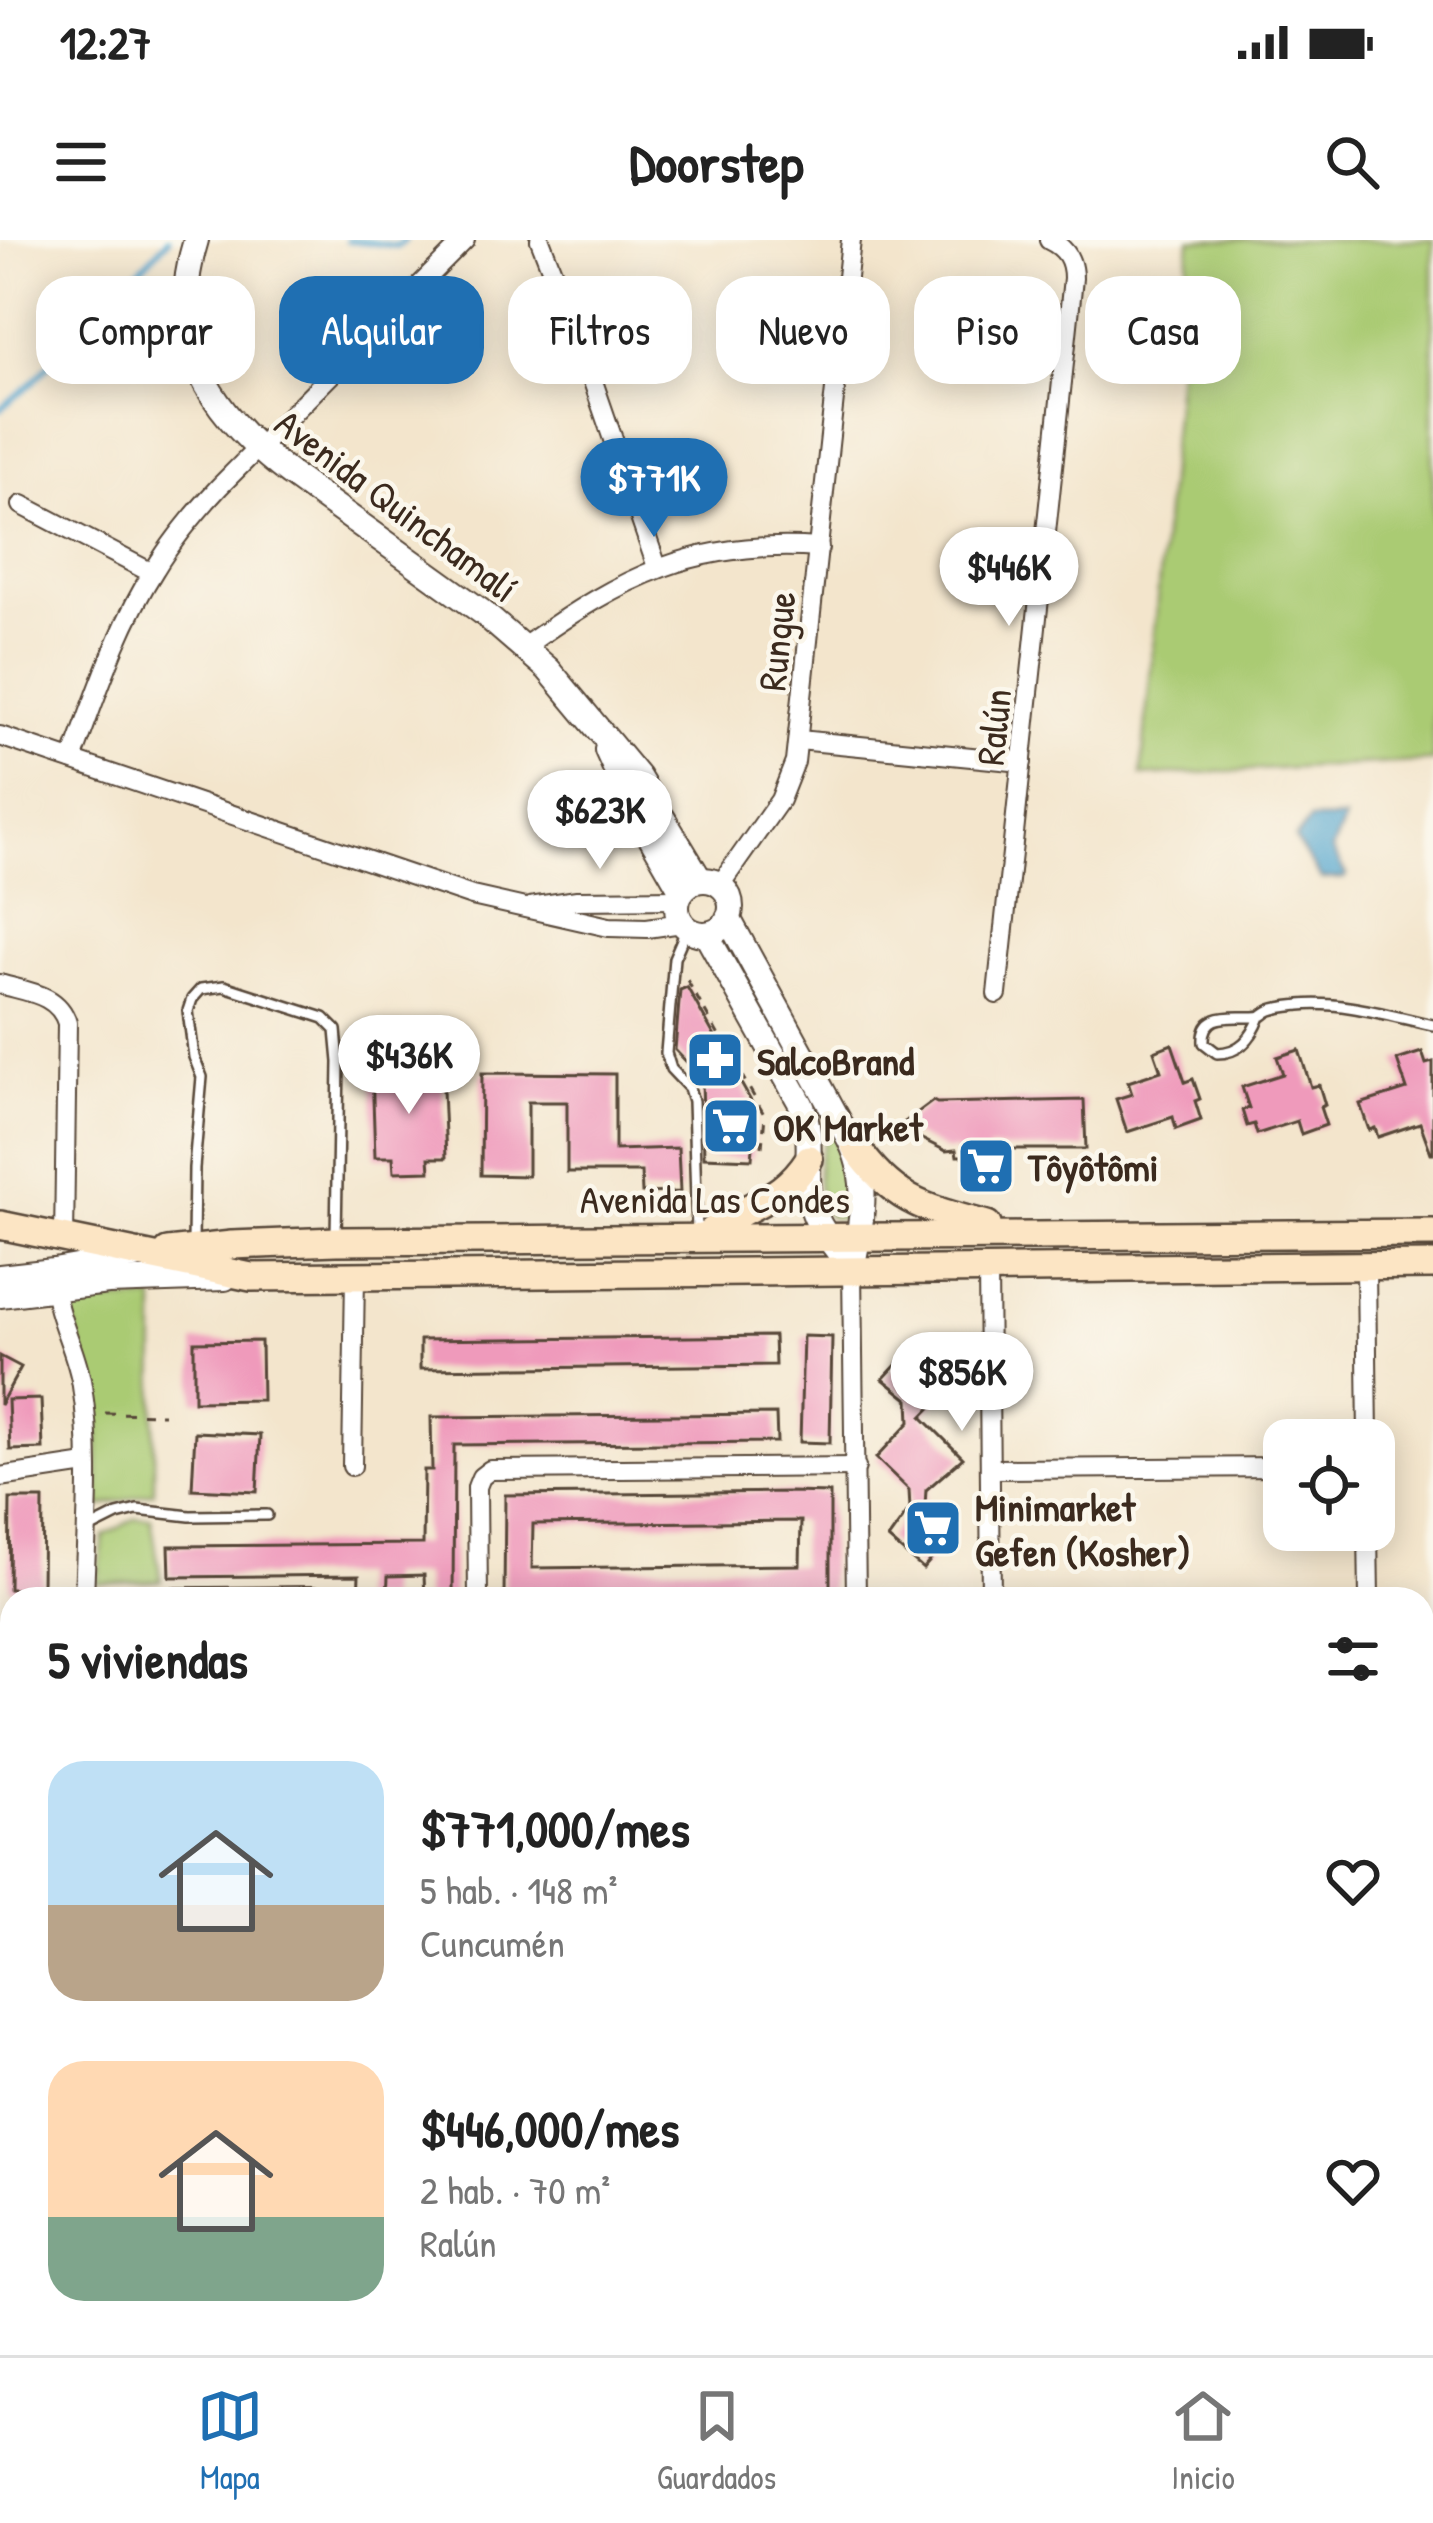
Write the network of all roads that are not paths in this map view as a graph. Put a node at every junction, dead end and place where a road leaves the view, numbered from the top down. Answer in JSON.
{"nodes":[{"id":1,"x":196,"y":240,"type":"edge"},
{"id":2,"x":464,"y":240,"type":"edge"},
{"id":3,"x":540,"y":240,"type":"edge"},
{"id":4,"x":850,"y":240,"type":"edge"},
{"id":5,"x":1049,"y":240,"type":"edge"},
{"id":6,"x":257,"y":449,"type":"junction"},
{"id":7,"x":22,"y":505,"type":"dead end"},
{"id":8,"x":820,"y":548,"type":"junction"},
{"id":9,"x":657,"y":567,"type":"junction"},
{"id":10,"x":152,"y":573,"type":"junction"},
{"id":11,"x":524,"y":646,"type":"junction"},
{"id":12,"x":0,"y":736,"type":"edge"},
{"id":13,"x":799,"y":740,"type":"junction"},
{"id":14,"x":72,"y":760,"type":"junction"},
{"id":15,"x":1022,"y":761,"type":"junction"},
{"id":16,"x":693,"y":905,"type":"junction"},
{"id":17,"x":530,"y":908,"type":"junction"},
{"id":18,"x":0,"y":984,"type":"edge"},
{"id":19,"x":998,"y":994,"type":"dead end"},
{"id":20,"x":1260,"y":1017,"type":"junction"},
{"id":21,"x":1433,"y":1025,"type":"edge"},
{"id":22,"x":848,"y":1135,"type":"junction"},
{"id":23,"x":810,"y":1151,"type":"junction"},
{"id":24,"x":0,"y":1225,"type":"edge"},
{"id":25,"x":1433,"y":1233,"type":"edge"},
{"id":26,"x":1026,"y":1235,"type":"junction"},
{"id":27,"x":702,"y":1237,"type":"junction"},
{"id":28,"x":828,"y":1237,"type":"junction"},
{"id":29,"x":859,"y":1237,"type":"junction"},
{"id":30,"x":64,"y":1240,"type":"junction"},
{"id":31,"x":336,"y":1240,"type":"junction"},
{"id":32,"x":193,"y":1249,"type":"junction"},
{"id":33,"x":146,"y":1255,"type":"junction"},
{"id":34,"x":1433,"y":1265,"type":"edge"},
{"id":35,"x":1366,"y":1266,"type":"junction"},
{"id":36,"x":988,"y":1268,"type":"junction"},
{"id":37,"x":852,"y":1269,"type":"junction"},
{"id":38,"x":355,"y":1275,"type":"junction"},
{"id":39,"x":0,"y":1277,"type":"edge"},
{"id":40,"x":251,"y":1277,"type":"junction"},
{"id":41,"x":54,"y":1279,"type":"junction"},
{"id":42,"x":0,"y":1295,"type":"edge"},
{"id":43,"x":1368,"y":1419,"type":"edge"},
{"id":44,"x":86,"y":1464,"type":"junction"},
{"id":45,"x":352,"y":1466,"type":"dead end"},
{"id":46,"x":856,"y":1467,"type":"junction"},
{"id":47,"x":1263,"y":1467,"type":"edge"},
{"id":48,"x":990,"y":1469,"type":"junction"},
{"id":49,"x":0,"y":1477,"type":"edge"},
{"id":50,"x":268,"y":1515,"type":"dead end"},
{"id":51,"x":85,"y":1532,"type":"junction"},
{"id":52,"x":1368,"y":1551,"type":"edge"},
{"id":53,"x":84,"y":1587,"type":"edge"},
{"id":54,"x":478,"y":1587,"type":"edge"},
{"id":55,"x":856,"y":1587,"type":"edge"},
{"id":56,"x":991,"y":1587,"type":"edge"},
{"id":57,"x":1369,"y":1587,"type":"edge"}],
"edges":[{"from":1,"to":6,"type":"street","name":"Avenida Quinchamalí"},
{"from":2,"to":6,"type":"street"},
{"from":3,"to":9,"type":"street"},
{"from":4,"to":8,"type":"street","name":"Rungue"},
{"from":5,"to":15,"type":"street","name":"Ralún"},
{"from":6,"to":10,"type":"street"},
{"from":6,"to":11,"type":"street","name":"Avenida Quinchamalí"},
{"from":7,"to":10,"type":"street"},
{"from":8,"to":9,"type":"street"},
{"from":8,"to":13,"type":"street","name":"Rungue"},
{"from":9,"to":11,"type":"street"},
{"from":10,"to":14,"type":"street"},
{"from":11,"to":16,"type":"street","name":"Avenida Quinchamalí"},
{"from":12,"to":14,"type":"street"},
{"from":13,"to":15,"type":"street"},
{"from":13,"to":16,"type":"street","name":"Rungue"},
{"from":14,"to":17,"type":"street"},
{"from":15,"to":19,"type":"street","name":"Ralún"},
{"from":16,"to":17,"type":"street"},
{"from":16,"to":17,"type":"street"},
{"from":16,"to":22,"type":"street"},
{"from":16,"to":23,"type":"street","name":"Avenida Quinchamalí"},
{"from":16,"to":27,"type":"lane"},
{"from":18,"to":30,"type":"street"},
{"from":20,"to":20,"type":"lane"},
{"from":20,"to":21,"type":"lane"},
{"from":22,"to":23,"type":"street"},
{"from":22,"to":26,"type":"main road"},
{"from":22,"to":29,"type":"street"},
{"from":23,"to":27,"type":"main road"},
{"from":23,"to":28,"type":"street","name":"Avenida Quinchamalí"},
{"from":24,"to":30,"type":"main road"},
{"from":25,"to":26,"type":"main road","name":"Avenida Las Condes"},
{"from":26,"to":29,"type":"main road","name":"Avenida Las Condes"},
{"from":27,"to":28,"type":"main road","name":"Avenida Las Condes"},
{"from":27,"to":31,"type":"main road","name":"Avenida Las Condes"},
{"from":28,"to":29,"type":"main road","name":"Avenida Las Condes"},
{"from":28,"to":37,"type":"street","name":"Avenida Quinchamalí"},
{"from":29,"to":37,"type":"street"},
{"from":30,"to":33,"type":"main road"},
{"from":31,"to":32,"type":"main road","name":"Avenida Las Condes"},
{"from":31,"to":32,"type":"lane"},
{"from":32,"to":33,"type":"main road","name":"Avenida Las Condes"},
{"from":33,"to":40,"type":"main road"},
{"from":33,"to":41,"type":"street","name":"Avenida Las Condes"},
{"from":34,"to":35,"type":"main road","name":"Avenida Las Condes"},
{"from":35,"to":36,"type":"main road","name":"Avenida Las Condes"},
{"from":35,"to":43,"type":"street"},
{"from":36,"to":37,"type":"main road","name":"Avenida Las Condes"},
{"from":36,"to":48,"type":"street"},
{"from":37,"to":38,"type":"main road","name":"Avenida Las Condes"},
{"from":37,"to":46,"type":"street"},
{"from":38,"to":40,"type":"main road","name":"Avenida Las Condes"},
{"from":38,"to":45,"type":"street"},
{"from":39,"to":41,"type":"street","name":"Avenida Las Condes"},
{"from":40,"to":41,"type":"street","name":"Avenida Las Condes"},
{"from":41,"to":42,"type":"street","name":"Avenida Las Condes"},
{"from":41,"to":44,"type":"street"},
{"from":44,"to":49,"type":"street"},
{"from":44,"to":51,"type":"street"},
{"from":46,"to":54,"type":"street"},
{"from":46,"to":55,"type":"street"},
{"from":47,"to":48,"type":"street"},
{"from":48,"to":56,"type":"street"},
{"from":50,"to":51,"type":"lane"},
{"from":51,"to":53,"type":"street"},
{"from":52,"to":57,"type":"street"}]}
